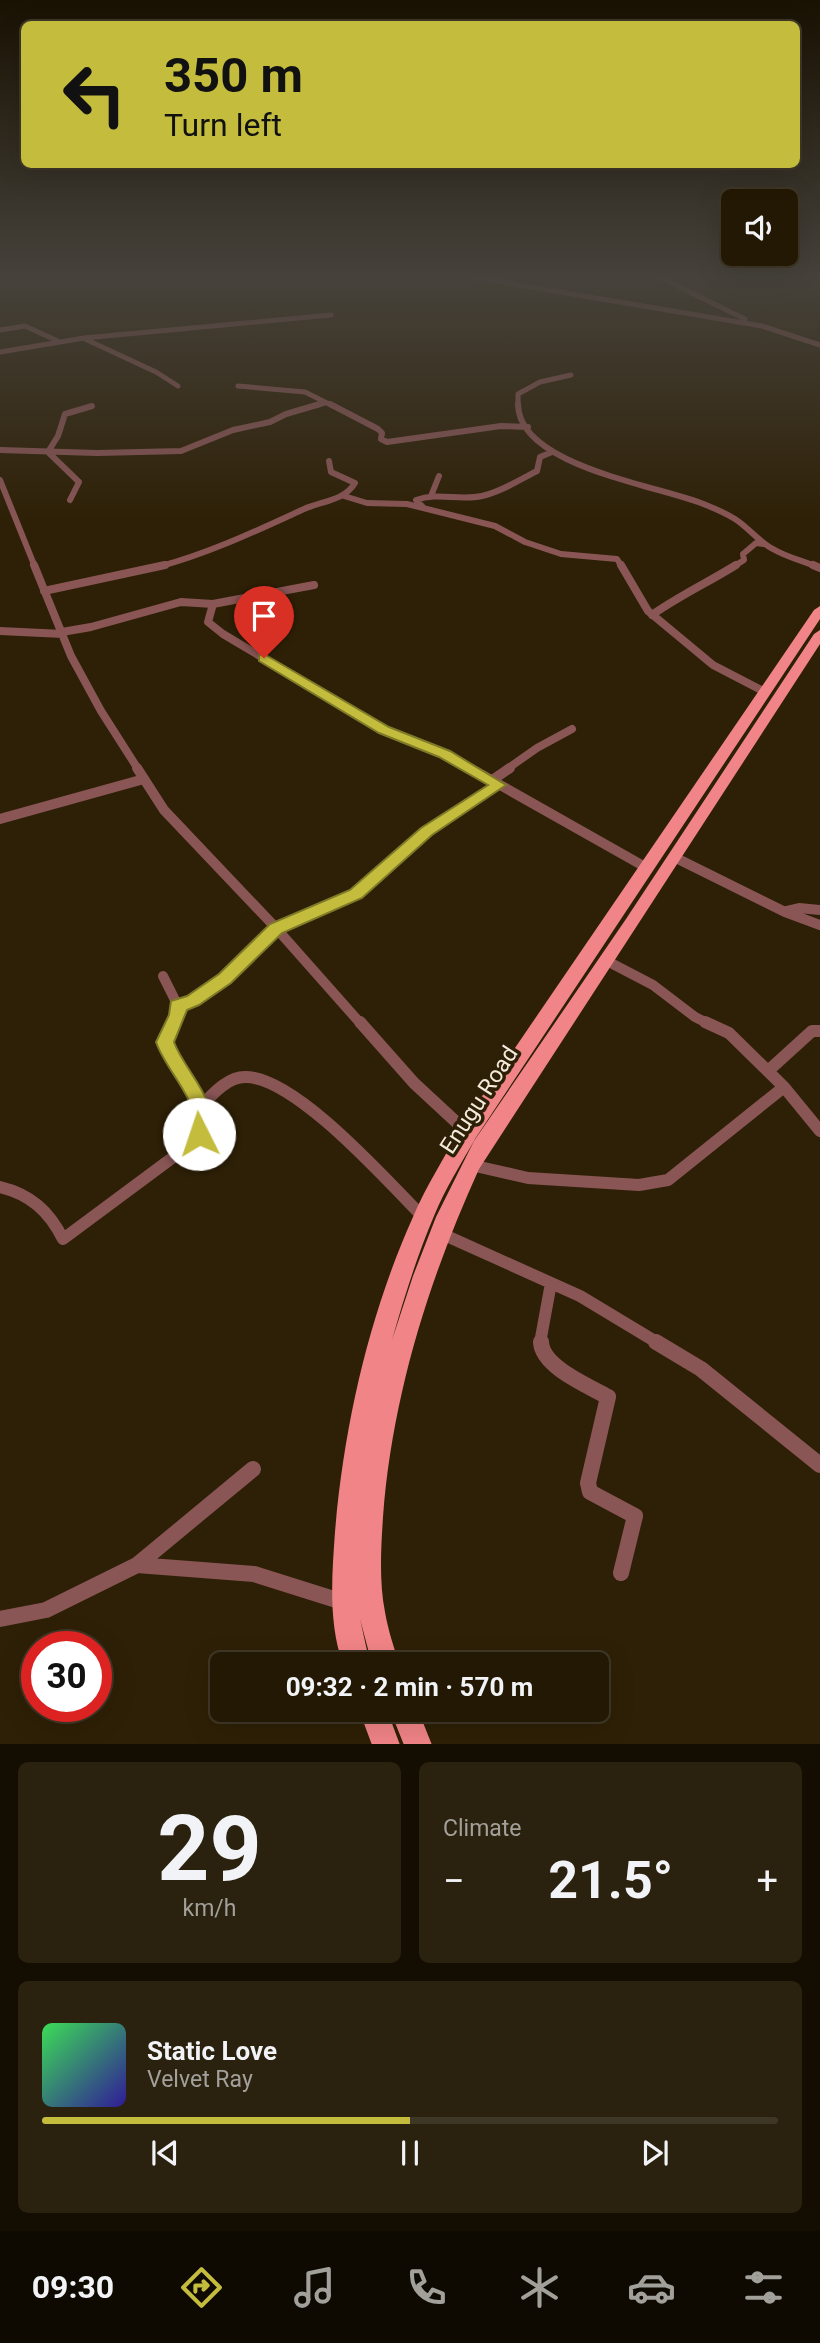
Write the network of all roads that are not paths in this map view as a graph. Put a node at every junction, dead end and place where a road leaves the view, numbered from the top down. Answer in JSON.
{"nodes":[{"id":1,"x":127,"y":358,"type":"edge"},
{"id":2,"x":571,"y":375,"type":"dead end"},
{"id":3,"x":178,"y":386,"type":"dead end"},
{"id":4,"x":238,"y":386,"type":"dead end"},
{"id":5,"x":326,"y":403,"type":"junction"},
{"id":6,"x":92,"y":406,"type":"dead end"},
{"id":7,"x":528,"y":427,"type":"junction"},
{"id":8,"x":0,"y":450,"type":"edge"},
{"id":9,"x":48,"y":452,"type":"junction"},
{"id":10,"x":552,"y":452,"type":"junction"},
{"id":11,"x":328,"y":461,"type":"dead end"},
{"id":12,"x":439,"y":476,"type":"dead end"},
{"id":13,"x":0,"y":480,"type":"edge"},
{"id":14,"x":344,"y":496,"type":"junction"},
{"id":15,"x":431,"y":496,"type":"junction"},
{"id":16,"x":70,"y":500,"type":"dead end"},
{"id":17,"x":427,"y":509,"type":"junction"},
{"id":18,"x":766,"y":544,"type":"junction"},
{"id":19,"x":820,"y":568,"type":"edge"},
{"id":20,"x":314,"y":585,"type":"dead end"},
{"id":21,"x":44,"y":591,"type":"junction"},
{"id":22,"x":213,"y":604,"type":"junction"},
{"id":23,"x":820,"y":610,"type":"edge"},
{"id":24,"x":652,"y":615,"type":"junction"},
{"id":25,"x":0,"y":631,"type":"edge"},
{"id":26,"x":63,"y":633,"type":"junction"},
{"id":27,"x":820,"y":634,"type":"edge"},
{"id":28,"x":765,"y":692,"type":"junction"},
{"id":29,"x":572,"y":729,"type":"dead end"},
{"id":30,"x":144,"y":779,"type":"junction"},
{"id":31,"x":495,"y":783,"type":"junction"},
{"id":32,"x":0,"y":818,"type":"edge"},
{"id":33,"x":674,"y":858,"type":"junction"},
{"id":34,"x":647,"y":868,"type":"junction"},
{"id":35,"x":820,"y":910,"type":"edge"},
{"id":36,"x":785,"y":912,"type":"junction"},
{"id":37,"x":820,"y":925,"type":"edge"},
{"id":38,"x":276,"y":929,"type":"junction"},
{"id":39,"x":607,"y":961,"type":"junction"},
{"id":40,"x":163,"y":976,"type":"dead end"},
{"id":41,"x":178,"y":1006,"type":"junction"},
{"id":42,"x":820,"y":1031,"type":"edge"},
{"id":43,"x":768,"y":1072,"type":"junction"},
{"id":44,"x":784,"y":1087,"type":"junction"},
{"id":45,"x":201,"y":1106,"type":"junction"},
{"id":46,"x":820,"y":1131,"type":"edge"},
{"id":47,"x":468,"y":1133,"type":"junction"},
{"id":48,"x":471,"y":1165,"type":"junction"},
{"id":49,"x":0,"y":1187,"type":"edge"},
{"id":50,"x":423,"y":1217,"type":"junction"},
{"id":51,"x":438,"y":1233,"type":"junction"},
{"id":52,"x":551,"y":1283,"type":"junction"},
{"id":53,"x":820,"y":1465,"type":"edge"},
{"id":54,"x":254,"y":1469,"type":"dead end"},
{"id":55,"x":137,"y":1565,"type":"junction"},
{"id":56,"x":621,"y":1573,"type":"dead end"},
{"id":57,"x":346,"y":1603,"type":"junction"},
{"id":58,"x":0,"y":1619,"type":"edge"},
{"id":59,"x":353,"y":1652,"type":"edge"},
{"id":60,"x":381,"y":1652,"type":"edge"},
{"id":61,"x":377,"y":1722,"type":"edge"},
{"id":62,"x":409,"y":1722,"type":"edge"},
{"id":63,"x":386,"y":1744,"type":"edge"},
{"id":64,"x":418,"y":1744,"type":"edge"}],
"edges":[{"from":1,"to":3,"type":"street"},
{"from":2,"to":7,"type":"street"},
{"from":4,"to":5,"type":"street"},
{"from":5,"to":7,"type":"street"},
{"from":5,"to":9,"type":"street"},
{"from":6,"to":9,"type":"street"},
{"from":7,"to":10,"type":"street"},
{"from":8,"to":9,"type":"street"},
{"from":9,"to":16,"type":"street"},
{"from":10,"to":15,"type":"street"},
{"from":10,"to":18,"type":"street"},
{"from":11,"to":14,"type":"street"},
{"from":12,"to":15,"type":"street"},
{"from":13,"to":21,"type":"street"},
{"from":14,"to":17,"type":"street"},
{"from":14,"to":21,"type":"street"},
{"from":15,"to":17,"type":"street"},
{"from":17,"to":24,"type":"street"},
{"from":18,"to":19,"type":"street"},
{"from":18,"to":24,"type":"street"},
{"from":20,"to":22,"type":"street"},
{"from":21,"to":26,"type":"street"},
{"from":22,"to":26,"type":"street"},
{"from":22,"to":31,"type":"street"},
{"from":23,"to":28,"type":"main road"},
{"from":24,"to":28,"type":"street"},
{"from":25,"to":26,"type":"street"},
{"from":26,"to":30,"type":"street"},
{"from":27,"to":33,"type":"main road","name":"Enugu Road"},
{"from":28,"to":34,"type":"main road"},
{"from":29,"to":31,"type":"street"},
{"from":30,"to":32,"type":"street"},
{"from":30,"to":38,"type":"street"},
{"from":31,"to":34,"type":"street"},
{"from":31,"to":38,"type":"street"},
{"from":33,"to":36,"type":"street"},
{"from":33,"to":39,"type":"main road","name":"Enugu Road"},
{"from":34,"to":47,"type":"main road"},
{"from":35,"to":36,"type":"street"},
{"from":36,"to":37,"type":"street"},
{"from":38,"to":41,"type":"street"},
{"from":38,"to":47,"type":"street"},
{"from":39,"to":43,"type":"street"},
{"from":39,"to":48,"type":"main road","name":"Enugu Road"},
{"from":40,"to":41,"type":"street"},
{"from":41,"to":45,"type":"street"},
{"from":42,"to":43,"type":"street"},
{"from":43,"to":44,"type":"street"},
{"from":44,"to":46,"type":"street"},
{"from":44,"to":48,"type":"street"},
{"from":45,"to":49,"type":"street"},
{"from":45,"to":50,"type":"street"},
{"from":47,"to":50,"type":"main road"},
{"from":48,"to":51,"type":"main road","name":"Enugu Road"},
{"from":50,"to":57,"type":"main road"},
{"from":51,"to":52,"type":"street"},
{"from":51,"to":60,"type":"main road","name":"Enugu Road"},
{"from":52,"to":53,"type":"street"},
{"from":52,"to":56,"type":"street"},
{"from":54,"to":55,"type":"street"},
{"from":55,"to":57,"type":"street"},
{"from":55,"to":58,"type":"street"},
{"from":57,"to":59,"type":"main road"},
{"from":61,"to":63,"type":"main road"},
{"from":62,"to":64,"type":"main road"}]}
